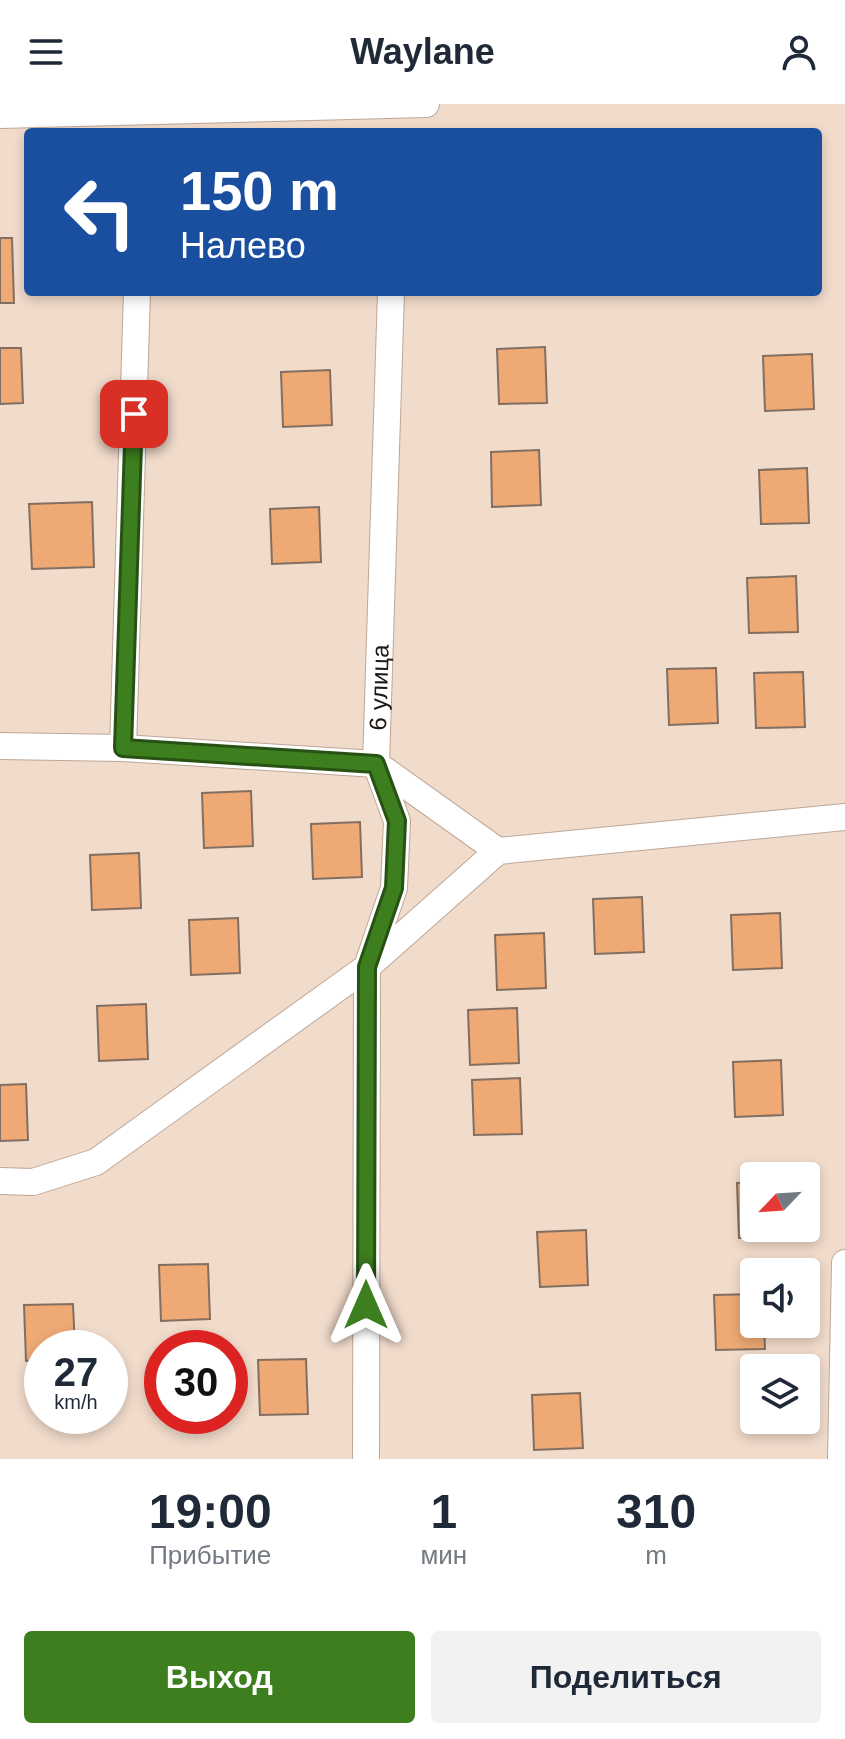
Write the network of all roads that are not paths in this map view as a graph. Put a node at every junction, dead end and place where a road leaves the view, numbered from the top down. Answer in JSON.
{"nodes":[{"id":1,"x":426,"y":104,"type":"edge"},
{"id":2,"x":0,"y":115,"type":"edge"},
{"id":3,"x":137,"y":296,"type":"edge"},
{"id":4,"x":391,"y":296,"type":"edge"},
{"id":5,"x":0,"y":746,"type":"edge"},
{"id":6,"x":123,"y":748,"type":"junction"},
{"id":7,"x":376,"y":764,"type":"junction"},
{"id":8,"x":845,"y":817,"type":"edge"},
{"id":9,"x":498,"y":851,"type":"junction"},
{"id":10,"x":367,"y":967,"type":"junction"},
{"id":11,"x":0,"y":1181,"type":"edge"},
{"id":12,"x":845,"y":1263,"type":"edge"},
{"id":13,"x":366,"y":1459,"type":"edge"},
{"id":14,"x":841,"y":1459,"type":"edge"}],
"edges":[{"from":1,"to":2,"type":"street"},
{"from":3,"to":6,"type":"street"},
{"from":4,"to":7,"type":"street","name":"6 улица"},
{"from":5,"to":6,"type":"street"},
{"from":6,"to":7,"type":"street"},
{"from":7,"to":9,"type":"street"},
{"from":7,"to":10,"type":"street","name":"6 улица"},
{"from":8,"to":9,"type":"street"},
{"from":9,"to":10,"type":"street"},
{"from":10,"to":11,"type":"street"},
{"from":10,"to":13,"type":"street","name":"6 улица"},
{"from":12,"to":14,"type":"street"}]}
